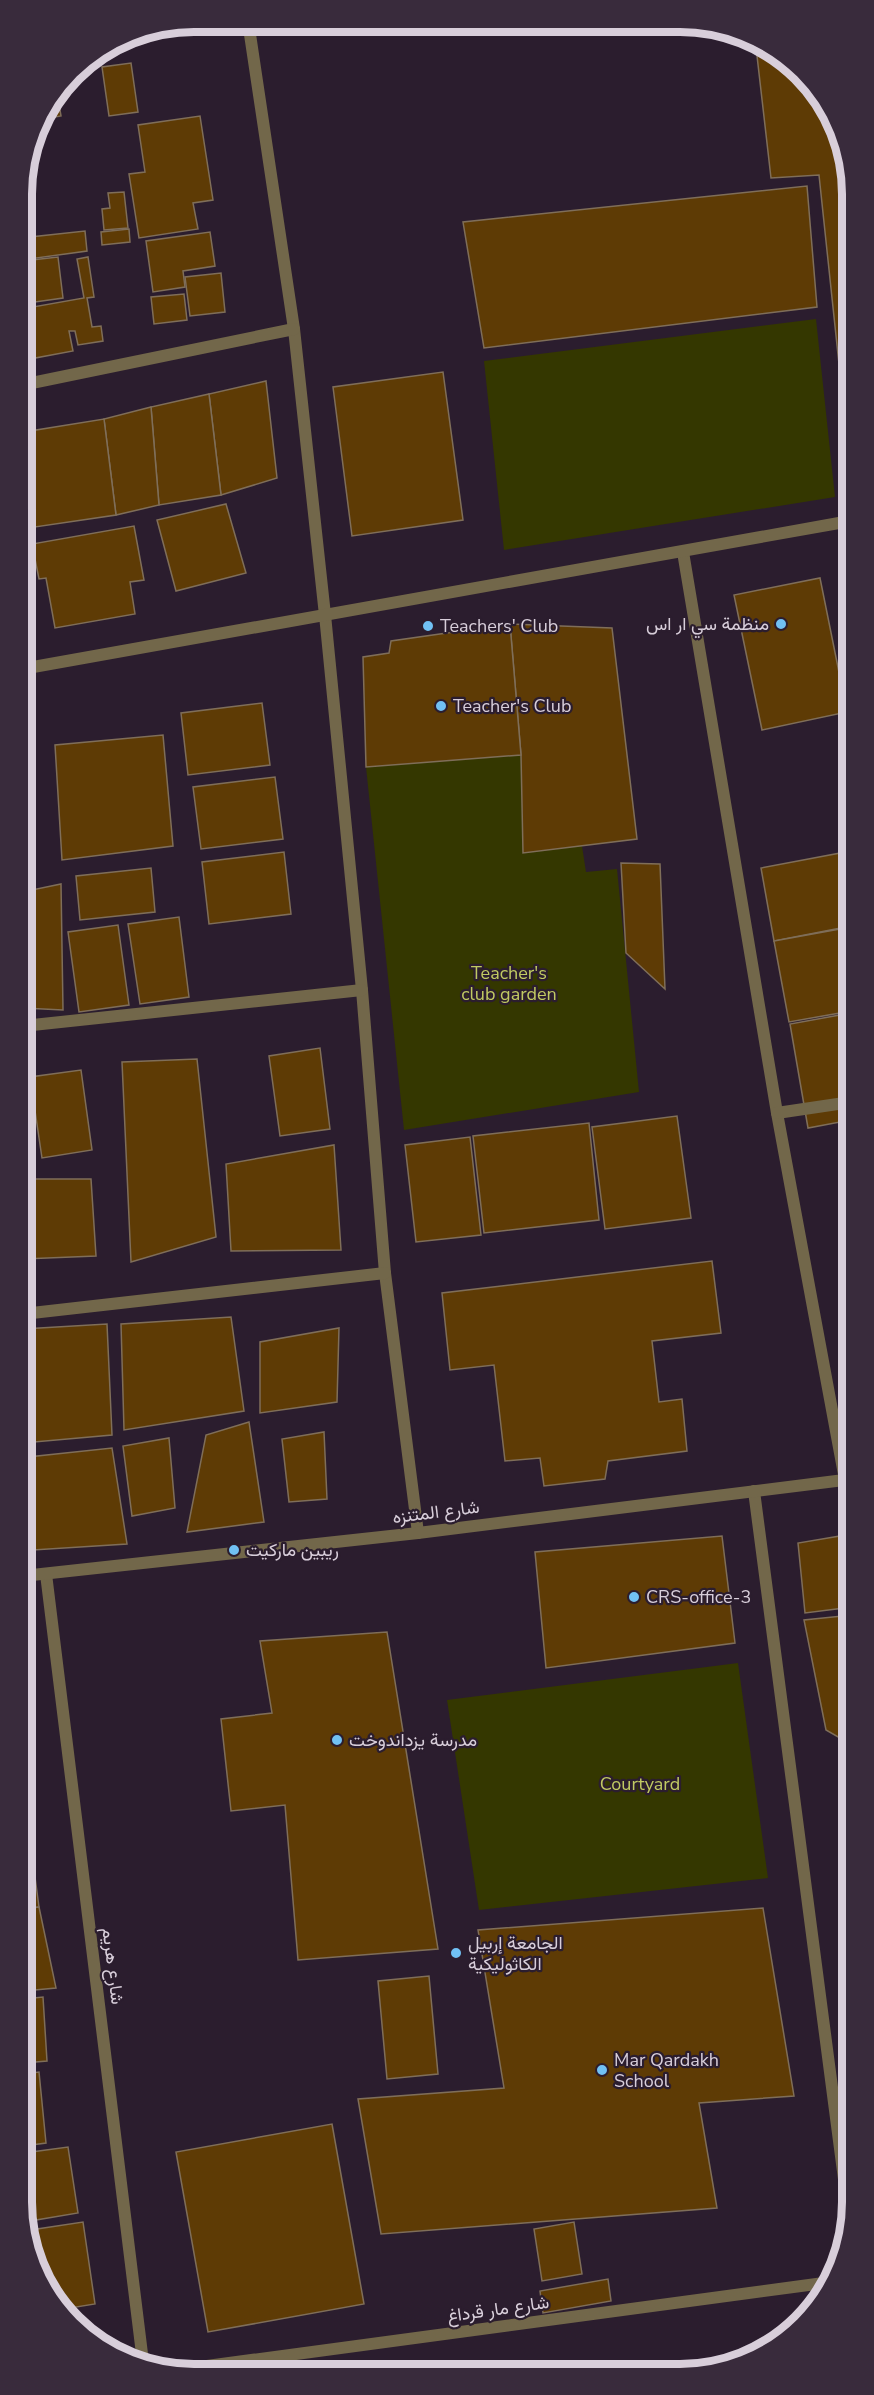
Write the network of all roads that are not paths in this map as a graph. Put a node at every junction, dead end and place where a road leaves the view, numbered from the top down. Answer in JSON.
{"nodes":[{"id":1,"x":249,"y":31,"type":"edge"},
{"id":2,"x":294,"y":329,"type":"junction"},
{"id":3,"x":32,"y":383,"type":"edge"},
{"id":4,"x":842,"y":522,"type":"edge"},
{"id":5,"x":683,"y":552,"type":"junction"},
{"id":6,"x":326,"y":615,"type":"junction"},
{"id":7,"x":32,"y":667,"type":"edge"},
{"id":8,"x":362,"y":990,"type":"junction"},
{"id":9,"x":32,"y":1025,"type":"edge"},
{"id":10,"x":842,"y":1103,"type":"edge"},
{"id":11,"x":777,"y":1113,"type":"junction"},
{"id":12,"x":384,"y":1273,"type":"junction"},
{"id":13,"x":32,"y":1313,"type":"edge"},
{"id":14,"x":842,"y":1448,"type":"edge"},
{"id":15,"x":842,"y":1480,"type":"edge"},
{"id":16,"x":754,"y":1491,"type":"junction"},
{"id":17,"x":418,"y":1533,"type":"junction"},
{"id":18,"x":46,"y":1574,"type":"junction"},
{"id":19,"x":32,"y":1575,"type":"edge"},
{"id":20,"x":842,"y":2164,"type":"edge"},
{"id":21,"x":820,"y":2283,"type":"edge"},
{"id":22,"x":142,"y":2355,"type":"edge"},
{"id":23,"x":222,"y":2364,"type":"edge"}],
"edges":[{"from":1,"to":2,"type":"street"},
{"from":2,"to":3,"type":"street"},
{"from":2,"to":6,"type":"street"},
{"from":4,"to":5,"type":"street"},
{"from":5,"to":6,"type":"street"},
{"from":5,"to":11,"type":"street"},
{"from":6,"to":7,"type":"street"},
{"from":6,"to":8,"type":"street"},
{"from":8,"to":9,"type":"street"},
{"from":8,"to":12,"type":"street"},
{"from":10,"to":11,"type":"street"},
{"from":11,"to":14,"type":"street"},
{"from":12,"to":13,"type":"street"},
{"from":12,"to":17,"type":"street"},
{"from":15,"to":16,"type":"street","name":"شارع المتنزه"},
{"from":16,"to":17,"type":"street","name":"شارع المتنزه"},
{"from":16,"to":20,"type":"street"},
{"from":17,"to":18,"type":"street","name":"شارع المتنزه"},
{"from":18,"to":19,"type":"street","name":"شارع المتنزه"},
{"from":18,"to":22,"type":"street","name":"شارع هريم"},
{"from":21,"to":23,"type":"street","name":"شارع مار قرداغ"}]}
